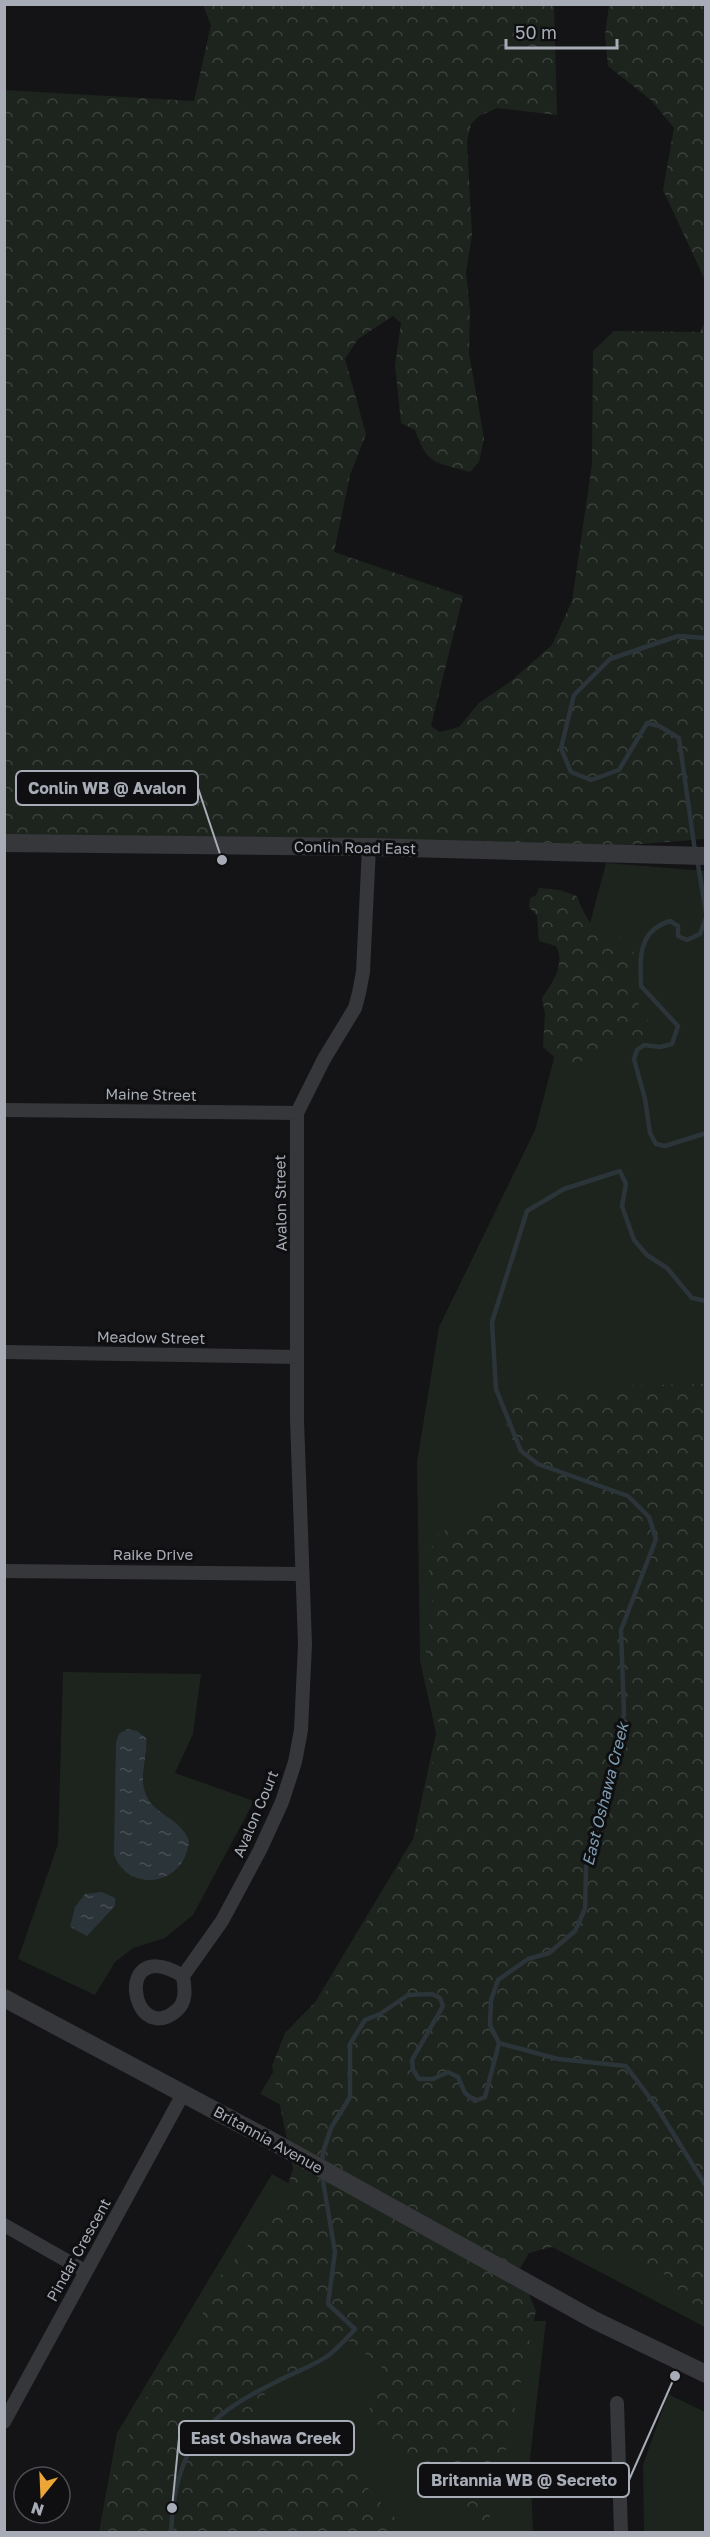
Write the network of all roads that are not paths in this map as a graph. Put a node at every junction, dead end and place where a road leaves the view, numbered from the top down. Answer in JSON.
{"nodes":[{"id":1,"x":4,"y":843,"type":"edge"},
{"id":2,"x":369,"y":847,"type":"junction"},
{"id":3,"x":705,"y":856,"type":"edge"},
{"id":4,"x":4,"y":1110,"type":"edge"},
{"id":5,"x":297,"y":1113,"type":"junction"},
{"id":6,"x":4,"y":1353,"type":"edge"},
{"id":7,"x":297,"y":1357,"type":"junction"},
{"id":8,"x":4,"y":1571,"type":"edge"},
{"id":9,"x":301,"y":1574,"type":"junction"},
{"id":10,"x":183,"y":1976,"type":"dead end"},
{"id":11,"x":4,"y":1998,"type":"edge"},
{"id":12,"x":183,"y":2094,"type":"junction"},
{"id":13,"x":4,"y":2224,"type":"edge"},
{"id":14,"x":85,"y":2271,"type":"junction"},
{"id":15,"x":705,"y":2374,"type":"edge"},
{"id":16,"x":617,"y":2403,"type":"dead end"},
{"id":17,"x":4,"y":2422,"type":"edge"},
{"id":18,"x":621,"y":2532,"type":"edge"}],
"edges":[{"from":1,"to":2,"type":"street","name":"Conlin Road East"},
{"from":2,"to":3,"type":"street","name":"Conlin Road East"},
{"from":2,"to":5,"type":"street","name":"Avalon Street"},
{"from":4,"to":5,"type":"street","name":"Maine Street"},
{"from":5,"to":7,"type":"street","name":"Avalon Street"},
{"from":6,"to":7,"type":"street","name":"Meadow Street"},
{"from":7,"to":9,"type":"street","name":"Avalon Street"},
{"from":8,"to":9,"type":"street","name":"Raike Drive"},
{"from":9,"to":10,"type":"street","name":"Avalon Court"},
{"from":11,"to":12,"type":"street","name":"Britannia Avenue"},
{"from":12,"to":14,"type":"street","name":"Pindar Crescent"},
{"from":12,"to":15,"type":"street","name":"Britannia Avenue"},
{"from":13,"to":14,"type":"street"},
{"from":14,"to":17,"type":"street","name":"Pindar Crescent"},
{"from":16,"to":18,"type":"street"}]}
